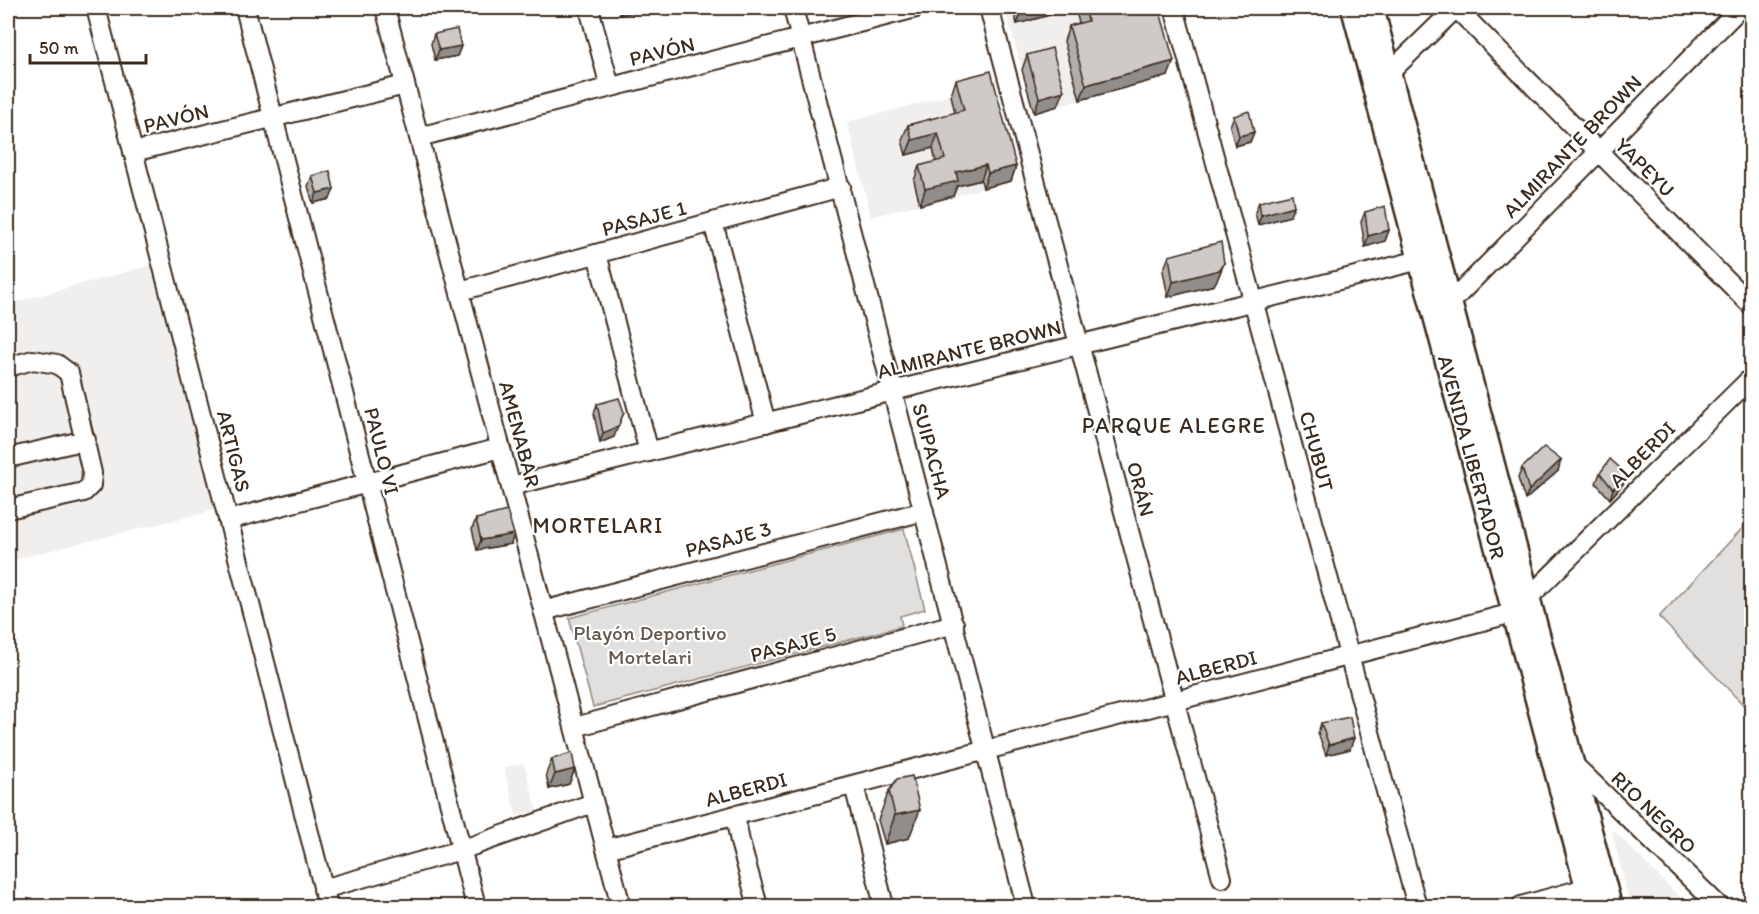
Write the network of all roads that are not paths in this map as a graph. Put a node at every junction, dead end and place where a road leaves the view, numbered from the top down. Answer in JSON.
{"nodes":[{"id":1,"x":96,"y":8,"type":"edge"},
{"id":2,"x":245,"y":8,"type":"edge"},
{"id":3,"x":385,"y":8,"type":"edge"},
{"id":4,"x":589,"y":8,"type":"edge"},
{"id":5,"x":793,"y":8,"type":"edge"},
{"id":6,"x":916,"y":8,"type":"edge"},
{"id":7,"x":989,"y":8,"type":"edge"},
{"id":8,"x":1174,"y":8,"type":"edge"},
{"id":9,"x":1353,"y":8,"type":"edge"},
{"id":10,"x":1372,"y":8,"type":"edge"},
{"id":11,"x":1456,"y":8,"type":"edge"},
{"id":12,"x":1740,"y":8,"type":"edge"},
{"id":13,"x":801,"y":38,"type":"junction"},
{"id":14,"x":1389,"y":73,"type":"junction"},
{"id":15,"x":405,"y":85,"type":"junction"},
{"id":16,"x":610,"y":87,"type":"junction"},
{"id":17,"x":273,"y":117,"type":"junction"},
{"id":18,"x":419,"y":136,"type":"junction"},
{"id":19,"x":1598,"y":151,"type":"junction"},
{"id":20,"x":133,"y":152,"type":"junction"},
{"id":21,"x":841,"y":187,"type":"junction"},
{"id":22,"x":713,"y":222,"type":"junction"},
{"id":23,"x":597,"y":254,"type":"junction"},
{"id":24,"x":1429,"y":258,"type":"junction"},
{"id":25,"x":460,"y":291,"type":"junction"},
{"id":26,"x":1254,"y":302,"type":"junction"},
{"id":27,"x":1441,"y":305,"type":"junction"},
{"id":28,"x":1752,"y":306,"type":"edge"},
{"id":29,"x":1079,"y":345,"type":"junction"},
{"id":30,"x":8,"y":367,"type":"edge"},
{"id":31,"x":1752,"y":377,"type":"edge"},
{"id":32,"x":892,"y":391,"type":"junction"},
{"id":33,"x":766,"y":423,"type":"junction"},
{"id":34,"x":86,"y":440,"type":"junction"},
{"id":35,"x":500,"y":448,"type":"junction"},
{"id":36,"x":649,"y":452,"type":"junction"},
{"id":37,"x":8,"y":458,"type":"edge"},
{"id":38,"x":367,"y":483,"type":"junction"},
{"id":39,"x":511,"y":486,"type":"junction"},
{"id":40,"x":8,"y":509,"type":"edge"},
{"id":41,"x":924,"y":511,"type":"junction"},
{"id":42,"x":228,"y":520,"type":"junction"},
{"id":43,"x":1521,"y":605,"type":"junction"},
{"id":44,"x":543,"y":611,"type":"junction"},
{"id":45,"x":954,"y":624,"type":"junction"},
{"id":46,"x":1349,"y":656,"type":"junction"},
{"id":47,"x":1175,"y":701,"type":"junction"},
{"id":48,"x":575,"y":728,"type":"junction"},
{"id":49,"x":985,"y":750,"type":"junction"},
{"id":50,"x":1563,"y":762,"type":"junction"},
{"id":51,"x":854,"y":784,"type":"junction"},
{"id":52,"x":593,"y":803,"type":"junction"},
{"id":53,"x":735,"y":815,"type":"junction"},
{"id":54,"x":606,"y":849,"type":"junction"},
{"id":55,"x":461,"y":850,"type":"junction"},
{"id":56,"x":1222,"y":878,"type":"dead end"},
{"id":57,"x":323,"y":888,"type":"junction"},
{"id":58,"x":1594,"y":892,"type":"edge"},
{"id":59,"x":328,"y":906,"type":"edge"},
{"id":60,"x":476,"y":906,"type":"edge"},
{"id":61,"x":621,"y":906,"type":"edge"},
{"id":62,"x":758,"y":906,"type":"edge"},
{"id":63,"x":884,"y":906,"type":"edge"},
{"id":64,"x":1026,"y":906,"type":"edge"},
{"id":65,"x":1417,"y":906,"type":"edge"},
{"id":66,"x":1521,"y":906,"type":"edge"},
{"id":67,"x":1610,"y":906,"type":"edge"},
{"id":68,"x":1719,"y":906,"type":"edge"}],
"edges":[{"from":1,"to":20,"type":"street","name":"ARTIGAS"},
{"from":2,"to":17,"type":"street","name":"PAULO VI"},
{"from":3,"to":15,"type":"street","name":"AMENABAR"},
{"from":4,"to":16,"type":"street"},
{"from":5,"to":13,"type":"street","name":"SUIPACHA"},
{"from":6,"to":13,"type":"street","name":"PAVÓN"},
{"from":7,"to":29,"type":"street","name":"ORÁN"},
{"from":8,"to":26,"type":"street","name":"CHUBUT"},
{"from":9,"to":24,"type":"main road","name":"AVENIDA LIBERTADOR"},
{"from":10,"to":14,"type":"main road","name":"AVENIDA LIBERTADOR"},
{"from":11,"to":14,"type":"street"},
{"from":11,"to":19,"type":"street","name":"YAPEYU"},
{"from":12,"to":19,"type":"street","name":"ALMIRANTE BROWN"},
{"from":13,"to":16,"type":"street","name":"PAVÓN"},
{"from":13,"to":21,"type":"street","name":"SUIPACHA"},
{"from":14,"to":24,"type":"main road","name":"AVENIDA LIBERTADOR"},
{"from":15,"to":17,"type":"street","name":"PAVÓN"},
{"from":15,"to":18,"type":"street","name":"AMENABAR"},
{"from":16,"to":18,"type":"street","name":"PAVÓN"},
{"from":17,"to":20,"type":"street","name":"PAVÓN"},
{"from":17,"to":38,"type":"street","name":"PAULO VI"},
{"from":18,"to":25,"type":"street","name":"AMENABAR"},
{"from":19,"to":27,"type":"street","name":"ALMIRANTE BROWN"},
{"from":19,"to":28,"type":"street","name":"YAPEYU"},
{"from":20,"to":42,"type":"street","name":"ARTIGAS"},
{"from":21,"to":22,"type":"street","name":"PASAJE 1"},
{"from":21,"to":32,"type":"street","name":"SUIPACHA"},
{"from":22,"to":23,"type":"street","name":"PASAJE 1"},
{"from":22,"to":33,"type":"street"},
{"from":23,"to":25,"type":"street","name":"PASAJE 1"},
{"from":23,"to":36,"type":"street"},
{"from":24,"to":26,"type":"street","name":"ALMIRANTE BROWN"},
{"from":24,"to":27,"type":"main road","name":"AVENIDA LIBERTADOR"},
{"from":25,"to":35,"type":"street","name":"AMENABAR"},
{"from":26,"to":29,"type":"street","name":"ALMIRANTE BROWN"},
{"from":26,"to":46,"type":"street","name":"CHUBUT"},
{"from":27,"to":43,"type":"main road","name":"AVENIDA LIBERTADOR"},
{"from":29,"to":32,"type":"street","name":"ALMIRANTE BROWN"},
{"from":29,"to":47,"type":"street","name":"ORÁN"},
{"from":30,"to":34,"type":"street"},
{"from":31,"to":43,"type":"street","name":"ALBERDI"},
{"from":32,"to":33,"type":"street","name":"ALMIRANTE BROWN"},
{"from":32,"to":41,"type":"street","name":"SUIPACHA"},
{"from":33,"to":36,"type":"street","name":"ALMIRANTE BROWN"},
{"from":34,"to":37,"type":"street"},
{"from":34,"to":40,"type":"street"},
{"from":35,"to":38,"type":"street"},
{"from":35,"to":39,"type":"street","name":"AMENABAR"},
{"from":36,"to":39,"type":"street","name":"ALMIRANTE BROWN"},
{"from":38,"to":42,"type":"street"},
{"from":38,"to":55,"type":"street","name":"PAULO VI"},
{"from":39,"to":44,"type":"street","name":"AMENABAR"},
{"from":41,"to":44,"type":"street","name":"PASAJE 3"},
{"from":41,"to":45,"type":"street","name":"SUIPACHA"},
{"from":42,"to":57,"type":"street","name":"ARTIGAS"},
{"from":43,"to":46,"type":"street","name":"ALBERDI"},
{"from":43,"to":50,"type":"main road","name":"AVENIDA LIBERTADOR"},
{"from":44,"to":48,"type":"street","name":"AMENABAR"},
{"from":45,"to":48,"type":"street","name":"PASAJE 5"},
{"from":45,"to":49,"type":"street","name":"SUIPACHA"},
{"from":46,"to":47,"type":"street","name":"ALBERDI"},
{"from":46,"to":65,"type":"street","name":"CHUBUT"},
{"from":47,"to":49,"type":"street","name":"ALBERDI"},
{"from":47,"to":56,"type":"street","name":"ORÁN"},
{"from":48,"to":52,"type":"street","name":"AMENABAR"},
{"from":49,"to":51,"type":"street","name":"ALBERDI"},
{"from":49,"to":64,"type":"street","name":"SUIPACHA"},
{"from":50,"to":58,"type":"main road","name":"AVENIDA LIBERTADOR"},
{"from":50,"to":68,"type":"street","name":"RIO NEGRO"},
{"from":51,"to":53,"type":"street","name":"ALBERDI"},
{"from":51,"to":63,"type":"street"},
{"from":52,"to":54,"type":"street","name":"AMENABAR"},
{"from":52,"to":55,"type":"street"},
{"from":53,"to":54,"type":"street","name":"ALBERDI"},
{"from":53,"to":62,"type":"street"},
{"from":54,"to":61,"type":"street","name":"AMENABAR"},
{"from":55,"to":57,"type":"street"},
{"from":55,"to":60,"type":"street","name":"PAULO VI"},
{"from":57,"to":59,"type":"street","name":"ARTIGAS"},
{"from":58,"to":66,"type":"street"},
{"from":58,"to":67,"type":"main road","name":"AVENIDA LIBERTADOR"}]}
